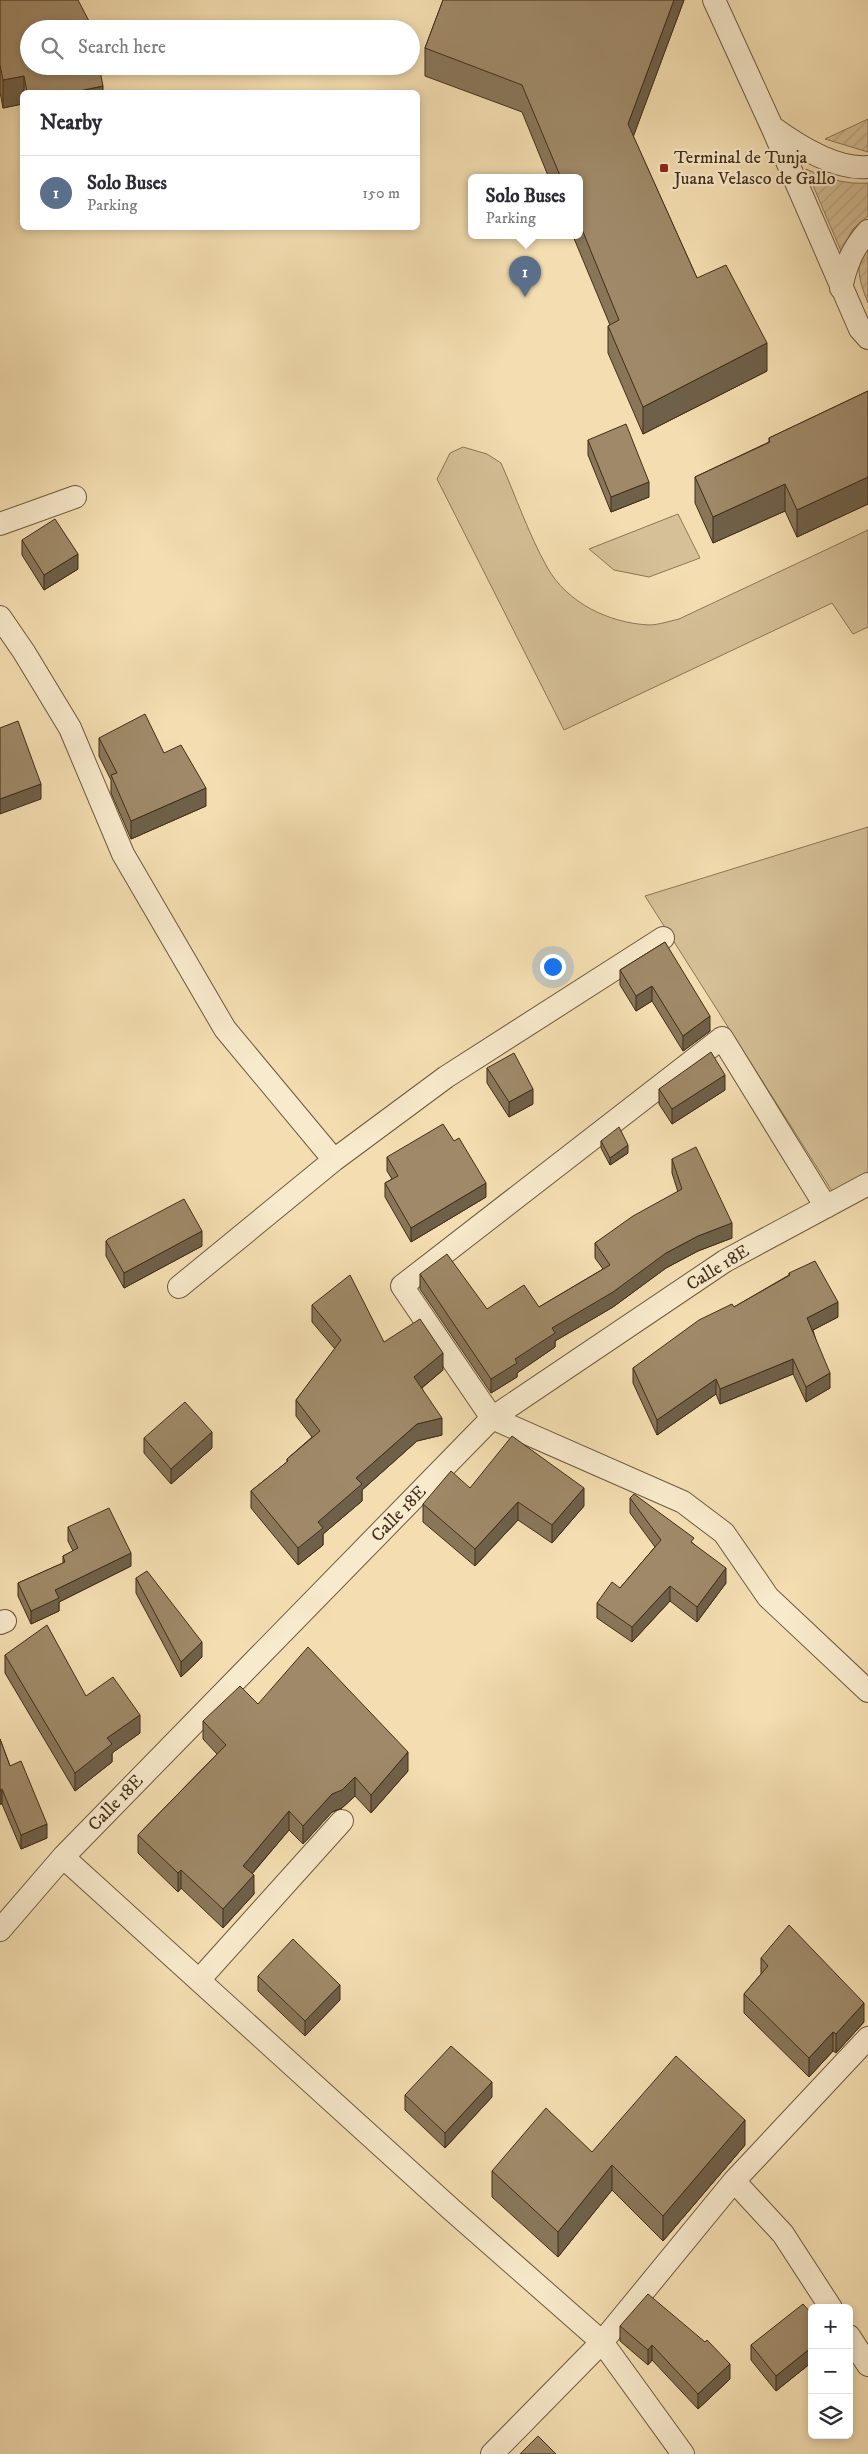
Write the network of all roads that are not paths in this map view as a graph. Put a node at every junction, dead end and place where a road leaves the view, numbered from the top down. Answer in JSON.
{"nodes":[{"id":1,"x":714,"y":0,"type":"edge"},
{"id":2,"x":772,"y":127,"type":"junction"},
{"id":3,"x":868,"y":167,"type":"edge"},
{"id":4,"x":868,"y":231,"type":"edge"},
{"id":5,"x":842,"y":288,"type":"junction"},
{"id":6,"x":868,"y":338,"type":"edge"},
{"id":7,"x":75,"y":496,"type":"dead end"},
{"id":8,"x":0,"y":524,"type":"edge"},
{"id":9,"x":0,"y":618,"type":"edge"},
{"id":10,"x":663,"y":938,"type":"dead end"},
{"id":11,"x":334,"y":1160,"type":"junction"},
{"id":12,"x":868,"y":1184,"type":"edge"},
{"id":13,"x":826,"y":1207,"type":"junction"},
{"id":14,"x":179,"y":1287,"type":"dead end"},
{"id":15,"x":492,"y":1418,"type":"junction"},
{"id":16,"x":868,"y":1691,"type":"edge"},
{"id":17,"x":342,"y":1821,"type":"dead end"},
{"id":18,"x":63,"y":1857,"type":"junction"},
{"id":19,"x":0,"y":1928,"type":"edge"},
{"id":20,"x":199,"y":1980,"type":"junction"},
{"id":21,"x":868,"y":2038,"type":"edge"},
{"id":22,"x":734,"y":2181,"type":"junction"},
{"id":23,"x":828,"y":2304,"type":"edge"},
{"id":24,"x":602,"y":2342,"type":"junction"},
{"id":25,"x":853,"y":2342,"type":"edge"},
{"id":26,"x":868,"y":2365,"type":"edge"},
{"id":27,"x":492,"y":2454,"type":"edge"},
{"id":28,"x":683,"y":2454,"type":"edge"}],
"edges":[{"from":1,"to":2,"type":"street"},
{"from":2,"to":3,"type":"street"},
{"from":2,"to":5,"type":"street"},
{"from":4,"to":5,"type":"street"},
{"from":5,"to":6,"type":"street"},
{"from":7,"to":8,"type":"street"},
{"from":9,"to":11,"type":"street"},
{"from":10,"to":11,"type":"street"},
{"from":11,"to":14,"type":"street"},
{"from":12,"to":13,"type":"street","name":"Calle 18E"},
{"from":13,"to":15,"type":"street","name":"Calle 18E"},
{"from":13,"to":15,"type":"street"},
{"from":15,"to":16,"type":"street"},
{"from":15,"to":18,"type":"street","name":"Calle 18E"},
{"from":17,"to":20,"type":"street"},
{"from":18,"to":19,"type":"street","name":"Calle 18E"},
{"from":18,"to":20,"type":"street"},
{"from":20,"to":24,"type":"street"},
{"from":21,"to":22,"type":"street"},
{"from":22,"to":23,"type":"street"},
{"from":22,"to":24,"type":"street"},
{"from":24,"to":27,"type":"street"},
{"from":24,"to":28,"type":"street"},
{"from":25,"to":26,"type":"street"}]}
